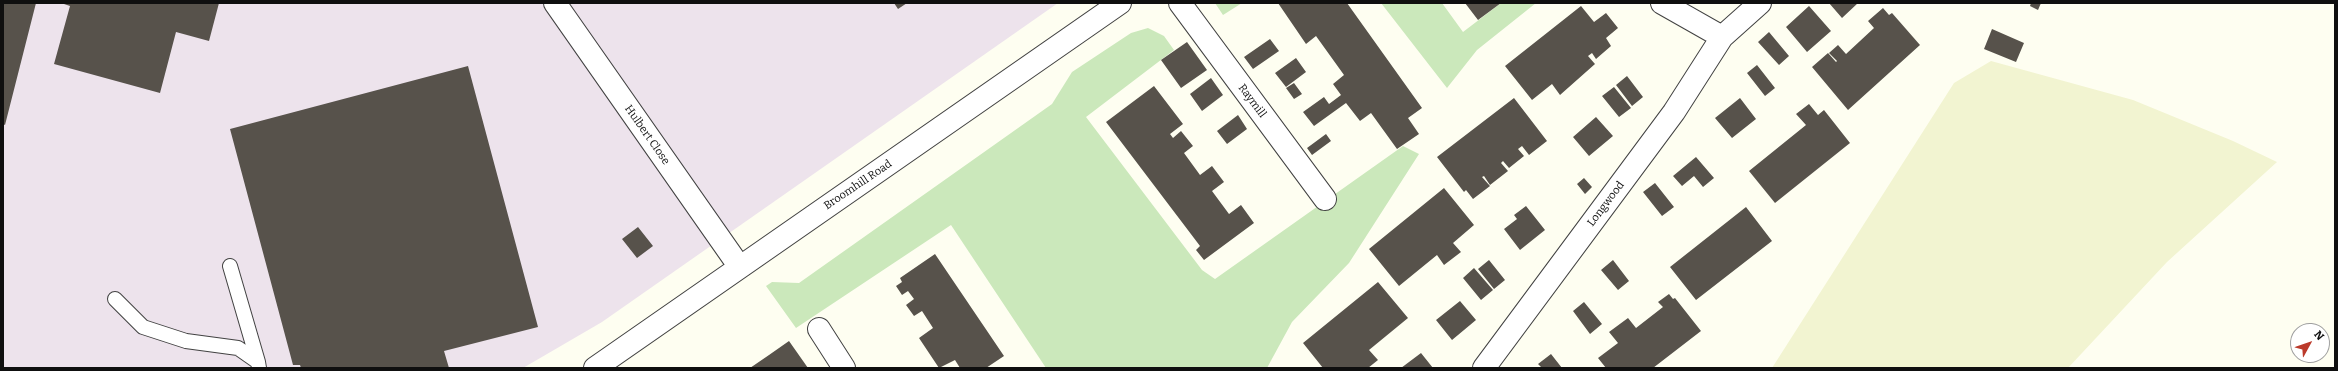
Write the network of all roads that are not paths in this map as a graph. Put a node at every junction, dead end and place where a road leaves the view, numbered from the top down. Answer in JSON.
{"nodes":[{"id":1,"x":556,"y":3,"type":"edge"},
{"id":2,"x":1120,"y":3,"type":"edge"},
{"id":3,"x":1180,"y":3,"type":"edge"},
{"id":4,"x":1662,"y":3,"type":"edge"},
{"id":5,"x":1760,"y":3,"type":"edge"},
{"id":6,"x":1722,"y":37,"type":"junction"},
{"id":7,"x":1325,"y":198,"type":"dead end"},
{"id":8,"x":230,"y":266,"type":"dead end"},
{"id":9,"x":739,"y":266,"type":"junction"},
{"id":10,"x":114,"y":299,"type":"dead end"},
{"id":11,"x":819,"y":329,"type":"dead end"},
{"id":12,"x":259,"y":365,"type":"edge"},
{"id":13,"x":595,"y":368,"type":"edge"},
{"id":14,"x":844,"y":368,"type":"edge"},
{"id":15,"x":1484,"y":368,"type":"edge"}],
"edges":[{"from":1,"to":9,"type":"street","name":"Hulbert Close"},
{"from":2,"to":9,"type":"street","name":"Broomhill Road"},
{"from":3,"to":7,"type":"street","name":"Raymill"},
{"from":4,"to":6,"type":"street"},
{"from":5,"to":6,"type":"street","name":"Longwood"},
{"from":6,"to":15,"type":"street","name":"Longwood"},
{"from":8,"to":12,"type":"lane"},
{"from":9,"to":13,"type":"street","name":"Broomhill Road"},
{"from":10,"to":12,"type":"lane"},
{"from":11,"to":14,"type":"street"}]}
